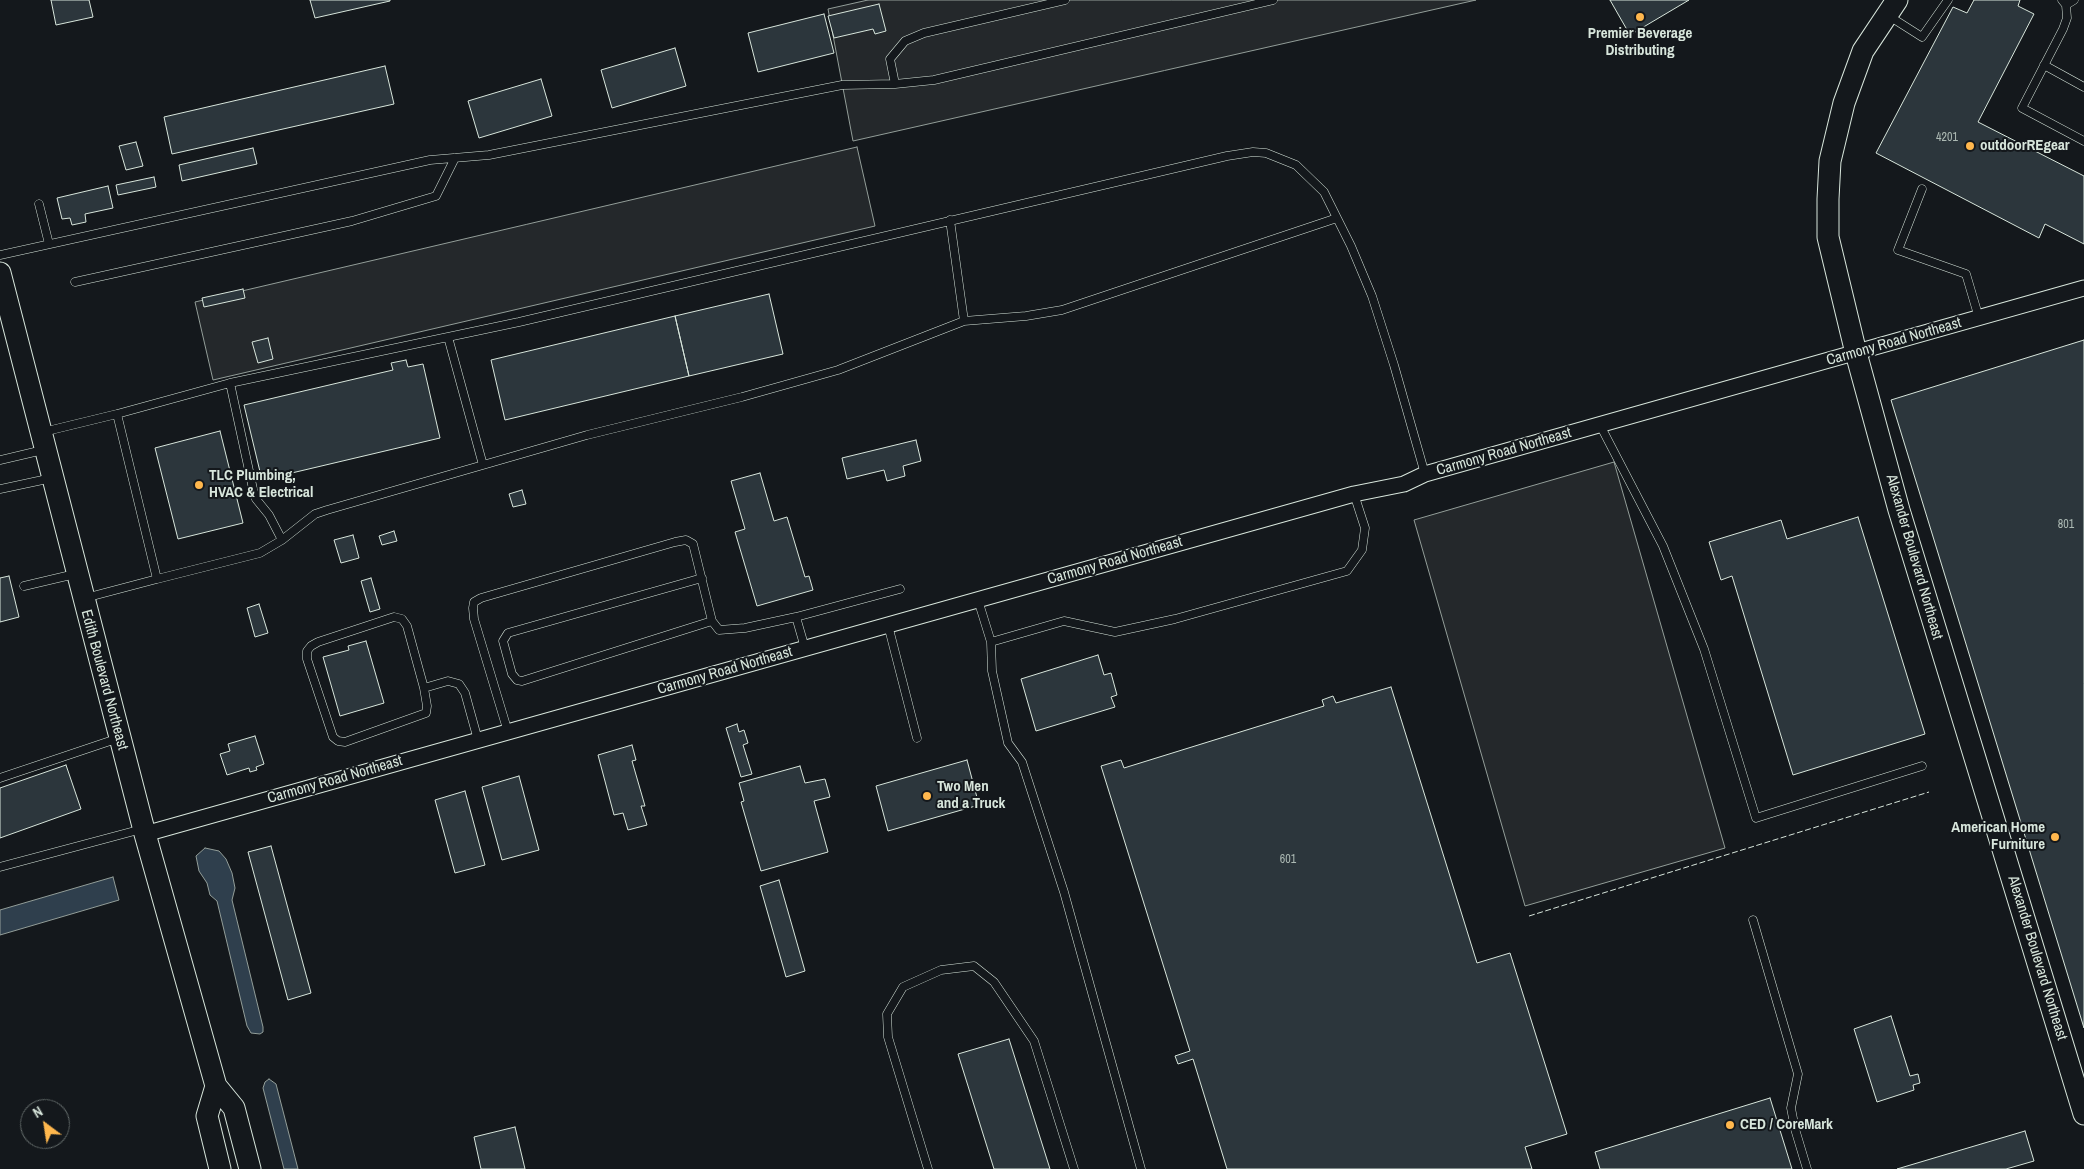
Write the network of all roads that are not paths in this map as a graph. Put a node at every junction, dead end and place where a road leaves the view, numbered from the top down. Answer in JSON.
{"nodes":[{"id":1,"x":1064,"y":0,"type":"edge"},
{"id":2,"x":1273,"y":0,"type":"edge"},
{"id":3,"x":1948,"y":0,"type":"edge"},
{"id":4,"x":2074,"y":0,"type":"edge"},
{"id":5,"x":2064,"y":2,"type":"edge"},
{"id":6,"x":1892,"y":7,"type":"edge"},
{"id":7,"x":2044,"y":65,"type":"junction"},
{"id":8,"x":894,"y":84,"type":"junction"},
{"id":9,"x":2084,"y":87,"type":"edge"},
{"id":10,"x":2084,"y":140,"type":"edge"},
{"id":11,"x":455,"y":158,"type":"junction"},
{"id":12,"x":1922,"y":189,"type":"dead end"},
{"id":13,"x":39,"y":204,"type":"dead end"},
{"id":14,"x":1337,"y":218,"type":"junction"},
{"id":15,"x":950,"y":220,"type":"junction"},
{"id":16,"x":49,"y":244,"type":"junction"},
{"id":17,"x":0,"y":255,"type":"edge"},
{"id":18,"x":0,"y":273,"type":"edge"},
{"id":19,"x":75,"y":282,"type":"dead end"},
{"id":20,"x":2084,"y":288,"type":"edge"},
{"id":21,"x":1979,"y":318,"type":"junction"},
{"id":22,"x":964,"y":321,"type":"junction"},
{"id":23,"x":448,"y":337,"type":"junction"},
{"id":24,"x":1856,"y":352,"type":"junction"},
{"id":25,"x":230,"y":383,"type":"junction"},
{"id":26,"x":117,"y":414,"type":"junction"},
{"id":27,"x":1600,"y":425,"type":"junction"},
{"id":28,"x":43,"y":441,"type":"junction"},
{"id":29,"x":0,"y":460,"type":"edge"},
{"id":30,"x":483,"y":465,"type":"junction"},
{"id":31,"x":1425,"y":474,"type":"junction"},
{"id":32,"x":52,"y":478,"type":"junction"},
{"id":33,"x":0,"y":489,"type":"edge"},
{"id":34,"x":1354,"y":494,"type":"junction"},
{"id":35,"x":282,"y":540,"type":"junction"},
{"id":36,"x":77,"y":573,"type":"junction"},
{"id":37,"x":702,"y":578,"type":"junction"},
{"id":38,"x":157,"y":579,"type":"junction"},
{"id":39,"x":24,"y":586,"type":"dead end"},
{"id":40,"x":900,"y":589,"type":"dead end"},
{"id":41,"x":83,"y":598,"type":"junction"},
{"id":42,"x":978,"y":600,"type":"junction"},
{"id":43,"x":796,"y":617,"type":"junction"},
{"id":44,"x":712,"y":621,"type":"junction"},
{"id":45,"x":888,"y":625,"type":"junction"},
{"id":46,"x":991,"y":642,"type":"junction"},
{"id":47,"x":805,"y":648,"type":"junction"},
{"id":48,"x":424,"y":688,"type":"junction"},
{"id":49,"x":508,"y":732,"type":"junction"},
{"id":50,"x":120,"y":738,"type":"junction"},
{"id":51,"x":917,"y":738,"type":"dead end"},
{"id":52,"x":478,"y":740,"type":"junction"},
{"id":53,"x":1922,"y":766,"type":"dead end"},
{"id":54,"x":0,"y":778,"type":"edge"},
{"id":55,"x":144,"y":831,"type":"junction"},
{"id":56,"x":0,"y":867,"type":"edge"},
{"id":57,"x":1753,"y":920,"type":"dead end"},
{"id":58,"x":216,"y":1086,"type":"junction"},
{"id":59,"x":2084,"y":1114,"type":"edge"},
{"id":60,"x":220,"y":1169,"type":"edge"},
{"id":61,"x":250,"y":1169,"type":"edge"},
{"id":62,"x":928,"y":1169,"type":"edge"},
{"id":63,"x":1074,"y":1169,"type":"edge"},
{"id":64,"x":1141,"y":1169,"type":"edge"},
{"id":65,"x":1807,"y":1169,"type":"edge"}],
"edges":[{"from":1,"to":8,"type":"lane"},
{"from":2,"to":8,"type":"lane"},
{"from":3,"to":6,"type":"lane"},
{"from":4,"to":5,"type":"lane"},
{"from":5,"to":7,"type":"lane"},
{"from":6,"to":24,"type":"street","name":"Alexander Boulevard Northeast"},
{"from":7,"to":9,"type":"lane"},
{"from":7,"to":10,"type":"lane"},
{"from":8,"to":11,"type":"lane"},
{"from":11,"to":16,"type":"lane"},
{"from":11,"to":19,"type":"lane"},
{"from":12,"to":21,"type":"lane"},
{"from":13,"to":16,"type":"lane"},
{"from":14,"to":15,"type":"lane"},
{"from":14,"to":22,"type":"lane"},
{"from":14,"to":31,"type":"lane"},
{"from":15,"to":22,"type":"lane"},
{"from":15,"to":23,"type":"lane"},
{"from":16,"to":17,"type":"lane"},
{"from":18,"to":28,"type":"street","name":"Edith Boulevard Northeast"},
{"from":20,"to":21,"type":"street","name":"Carmony Road Northeast"},
{"from":21,"to":24,"type":"street","name":"Carmony Road Northeast"},
{"from":22,"to":30,"type":"lane"},
{"from":23,"to":25,"type":"lane"},
{"from":23,"to":30,"type":"lane"},
{"from":24,"to":27,"type":"street","name":"Carmony Road Northeast"},
{"from":24,"to":59,"type":"street","name":"Alexander Boulevard Northeast"},
{"from":25,"to":26,"type":"lane"},
{"from":25,"to":35,"type":"lane"},
{"from":26,"to":28,"type":"lane"},
{"from":26,"to":38,"type":"lane"},
{"from":27,"to":31,"type":"street","name":"Carmony Road Northeast"},
{"from":27,"to":53,"type":"lane"},
{"from":28,"to":29,"type":"lane"},
{"from":28,"to":32,"type":"street","name":"Edith Boulevard Northeast"},
{"from":30,"to":35,"type":"lane"},
{"from":31,"to":34,"type":"street","name":"Carmony Road Northeast"},
{"from":32,"to":33,"type":"lane"},
{"from":32,"to":36,"type":"street","name":"Edith Boulevard Northeast"},
{"from":34,"to":42,"type":"street","name":"Carmony Road Northeast"},
{"from":34,"to":46,"type":"lane"},
{"from":35,"to":38,"type":"lane"},
{"from":36,"to":39,"type":"lane"},
{"from":36,"to":41,"type":"street","name":"Edith Boulevard Northeast"},
{"from":37,"to":44,"type":"lane"},
{"from":37,"to":44,"type":"lane"},
{"from":37,"to":49,"type":"lane"},
{"from":38,"to":41,"type":"lane"},
{"from":40,"to":43,"type":"lane"},
{"from":41,"to":50,"type":"street","name":"Edith Boulevard Northeast"},
{"from":42,"to":45,"type":"street","name":"Carmony Road Northeast"},
{"from":42,"to":46,"type":"lane"},
{"from":43,"to":44,"type":"lane"},
{"from":43,"to":47,"type":"lane"},
{"from":45,"to":47,"type":"street","name":"Carmony Road Northeast"},
{"from":45,"to":51,"type":"lane"},
{"from":46,"to":64,"type":"lane"},
{"from":47,"to":49,"type":"street","name":"Carmony Road Northeast"},
{"from":48,"to":48,"type":"lane"},
{"from":48,"to":52,"type":"lane"},
{"from":49,"to":52,"type":"street","name":"Carmony Road Northeast"},
{"from":50,"to":54,"type":"lane"},
{"from":50,"to":55,"type":"street","name":"Edith Boulevard Northeast"},
{"from":52,"to":55,"type":"street","name":"Carmony Road Northeast"},
{"from":55,"to":56,"type":"lane"},
{"from":55,"to":58,"type":"street","name":"Edith Boulevard Northeast"},
{"from":57,"to":65,"type":"lane"},
{"from":58,"to":60,"type":"street"},
{"from":58,"to":61,"type":"street","name":"Edith Boulevard Northeast"},
{"from":62,"to":63,"type":"lane"}]}
